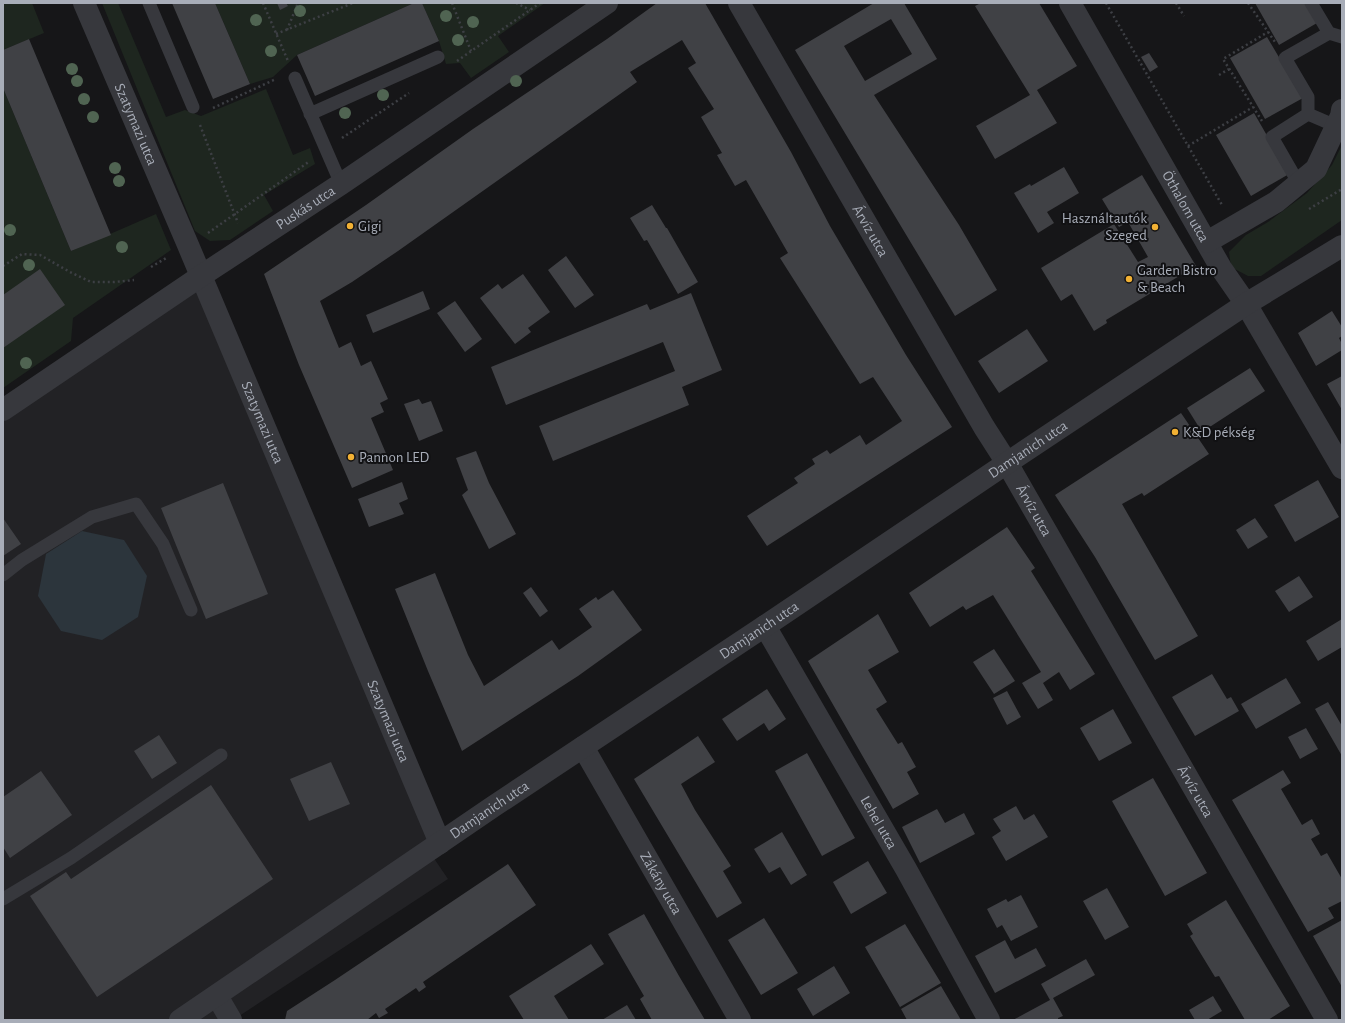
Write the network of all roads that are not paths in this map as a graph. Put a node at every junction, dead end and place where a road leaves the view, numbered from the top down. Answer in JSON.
{"nodes":[{"id":1,"x":84,"y":3,"type":"edge"},
{"id":2,"x":149,"y":3,"type":"edge"},
{"id":3,"x":607,"y":3,"type":"edge"},
{"id":4,"x":739,"y":3,"type":"edge"},
{"id":5,"x":1070,"y":3,"type":"edge"},
{"id":6,"x":1311,"y":3,"type":"edge"},
{"id":7,"x":1329,"y":33,"type":"junction"},
{"id":8,"x":1342,"y":37,"type":"edge"},
{"id":9,"x":438,"y":57,"type":"dead end"},
{"id":10,"x":294,"y":75,"type":"road end"},
{"id":11,"x":195,"y":111,"type":"road end"},
{"id":12,"x":310,"y":114,"type":"junction"},
{"id":13,"x":1308,"y":114,"type":"junction"},
{"id":14,"x":1339,"y":118,"type":"edge"},
{"id":15,"x":341,"y":184,"type":"junction"},
{"id":16,"x":1300,"y":184,"type":"junction"},
{"id":17,"x":1207,"y":242,"type":"junction"},
{"id":18,"x":1342,"y":246,"type":"edge"},
{"id":19,"x":201,"y":276,"type":"junction"},
{"id":20,"x":1246,"y":304,"type":"junction"},
{"id":21,"x":3,"y":410,"type":"edge"},
{"id":22,"x":1006,"y":463,"type":"junction"},
{"id":23,"x":1342,"y":468,"type":"edge"},
{"id":24,"x":3,"y":575,"type":"edge"},
{"id":25,"x":191,"y":610,"type":"dead end"},
{"id":26,"x":765,"y":626,"type":"junction"},
{"id":27,"x":583,"y":747,"type":"junction"},
{"id":28,"x":222,"y":755,"type":"dead end"},
{"id":29,"x":440,"y":843,"type":"junction"},
{"id":30,"x":3,"y":899,"type":"edge"},
{"id":31,"x":216,"y":996,"type":"junction"},
{"id":32,"x":180,"y":1020,"type":"edge"},
{"id":33,"x":231,"y":1020,"type":"edge"},
{"id":34,"x":740,"y":1020,"type":"edge"},
{"id":35,"x":989,"y":1020,"type":"edge"},
{"id":36,"x":1327,"y":1020,"type":"edge"}],
"edges":[{"from":1,"to":19,"type":"street","name":"Szatymazi utca"},
{"from":2,"to":11,"type":"lane"},
{"from":3,"to":15,"type":"street","name":"Puskás utca"},
{"from":4,"to":22,"type":"street","name":"Árvíz utca"},
{"from":5,"to":17,"type":"street","name":"Öthalom utca"},
{"from":6,"to":7,"type":"lane"},
{"from":7,"to":8,"type":"lane"},
{"from":7,"to":13,"type":"lane"},
{"from":9,"to":12,"type":"lane"},
{"from":10,"to":12,"type":"lane"},
{"from":12,"to":15,"type":"lane"},
{"from":13,"to":14,"type":"lane"},
{"from":13,"to":16,"type":"lane"},
{"from":14,"to":16,"type":"street"},
{"from":15,"to":19,"type":"street","name":"Puskás utca"},
{"from":16,"to":17,"type":"street"},
{"from":17,"to":20,"type":"street","name":"Öthalom utca"},
{"from":18,"to":20,"type":"street","name":"Damjanich utca"},
{"from":19,"to":21,"type":"street","name":"Puskás utca"},
{"from":19,"to":29,"type":"street","name":"Szatymazi utca"},
{"from":20,"to":22,"type":"street","name":"Damjanich utca"},
{"from":20,"to":23,"type":"street","name":"Öthalom utca"},
{"from":22,"to":26,"type":"street","name":"Damjanich utca"},
{"from":22,"to":36,"type":"street","name":"Árvíz utca"},
{"from":24,"to":25,"type":"lane"},
{"from":26,"to":27,"type":"street","name":"Damjanich utca"},
{"from":26,"to":35,"type":"street","name":"Lehel utca"},
{"from":27,"to":29,"type":"street","name":"Damjanich utca"},
{"from":27,"to":34,"type":"street","name":"Zákány utca"},
{"from":28,"to":30,"type":"lane"},
{"from":29,"to":31,"type":"street","name":"Damjanich utca"},
{"from":31,"to":32,"type":"street","name":"Damjanich utca"},
{"from":31,"to":33,"type":"street"}]}
